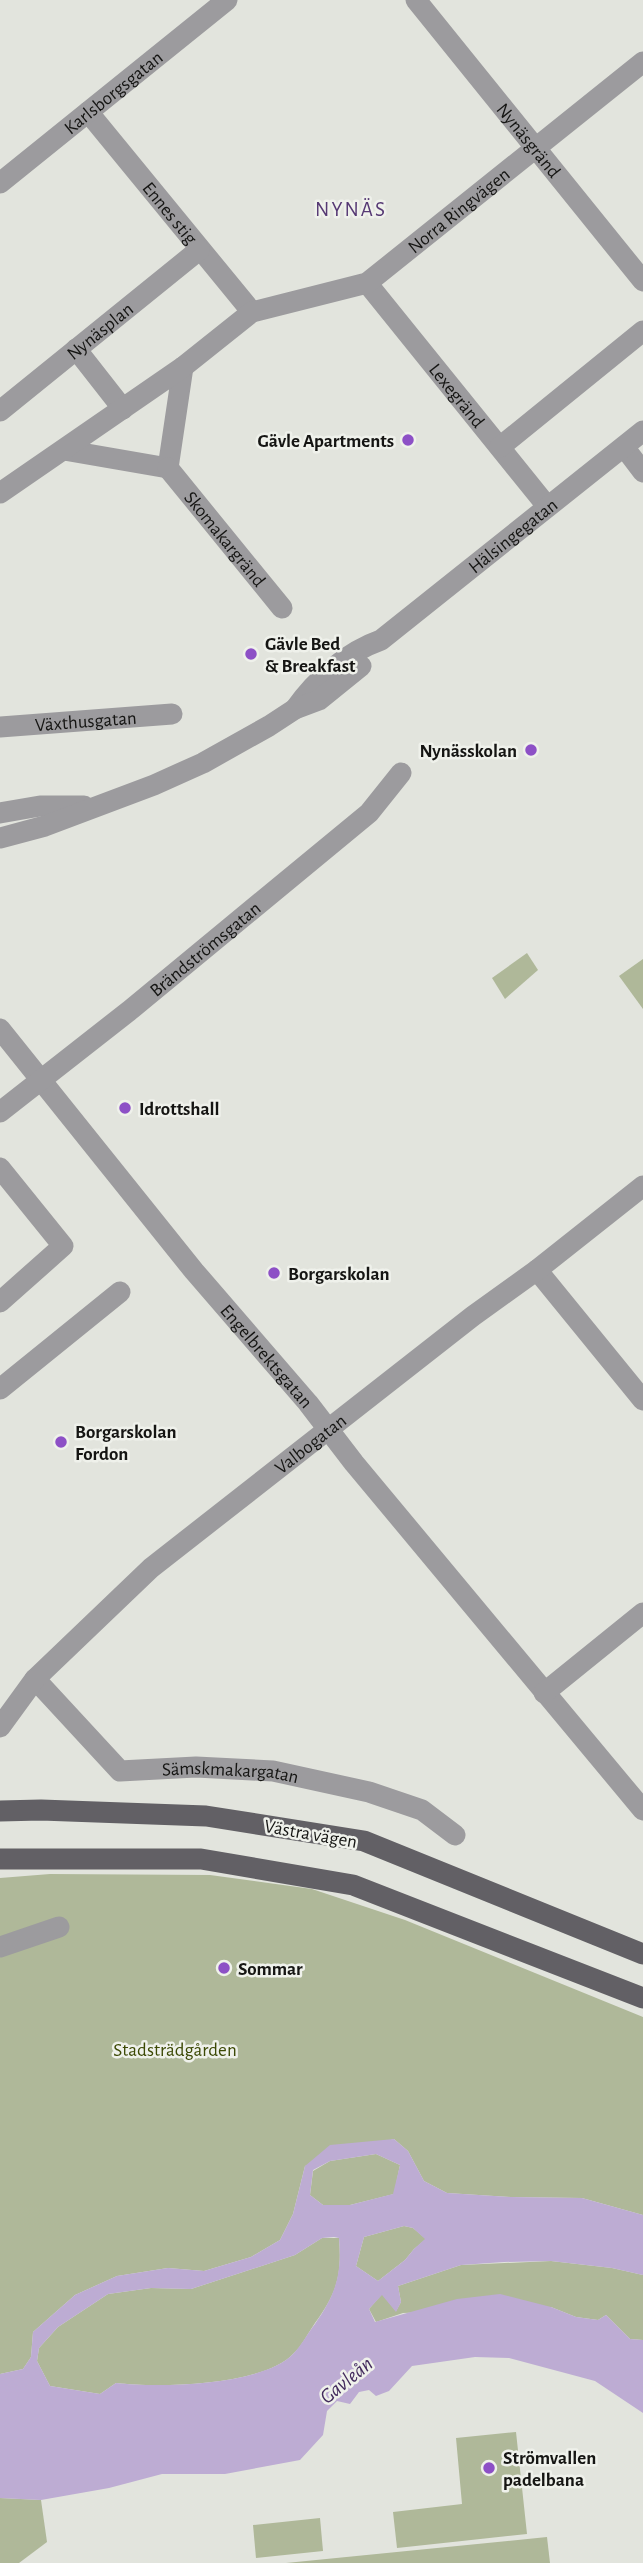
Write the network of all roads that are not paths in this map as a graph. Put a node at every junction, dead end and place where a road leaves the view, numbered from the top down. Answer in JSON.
{"nodes":[{"id":1,"x":227,"y":0,"type":"edge"},
{"id":2,"x":415,"y":0,"type":"edge"},
{"id":3,"x":643,"y":62,"type":"edge"},
{"id":4,"x":88,"y":112,"type":"junction"},
{"id":5,"x":536,"y":150,"type":"junction"},
{"id":6,"x":0,"y":183,"type":"edge"},
{"id":7,"x":199,"y":250,"type":"junction"},
{"id":8,"x":643,"y":281,"type":"edge"},
{"id":9,"x":367,"y":284,"type":"junction"},
{"id":10,"x":252,"y":312,"type":"junction"},
{"id":11,"x":643,"y":331,"type":"edge"},
{"id":12,"x":76,"y":349,"type":"junction"},
{"id":13,"x":183,"y":366,"type":"junction"},
{"id":14,"x":123,"y":409,"type":"junction"},
{"id":15,"x":0,"y":411,"type":"edge"},
{"id":16,"x":643,"y":431,"type":"edge"},
{"id":17,"x":500,"y":447,"type":"junction"},
{"id":18,"x":624,"y":447,"type":"junction"},
{"id":19,"x":64,"y":450,"type":"junction"},
{"id":20,"x":168,"y":468,"type":"junction"},
{"id":21,"x":643,"y":472,"type":"edge"},
{"id":22,"x":0,"y":493,"type":"edge"},
{"id":23,"x":547,"y":506,"type":"junction"},
{"id":24,"x":282,"y":607,"type":"dead end"},
{"id":25,"x":172,"y":714,"type":"dead end"},
{"id":26,"x":0,"y":727,"type":"edge"},
{"id":27,"x":401,"y":773,"type":"dead end"},
{"id":28,"x":100,"y":805,"type":"junction"},
{"id":29,"x":0,"y":813,"type":"edge"},
{"id":30,"x":0,"y":838,"type":"edge"},
{"id":31,"x":0,"y":1029,"type":"edge"},
{"id":32,"x":39,"y":1079,"type":"junction"},
{"id":33,"x":0,"y":1112,"type":"edge"},
{"id":34,"x":0,"y":1168,"type":"edge"},
{"id":35,"x":643,"y":1186,"type":"edge"},
{"id":36,"x":537,"y":1270,"type":"junction"},
{"id":37,"x":120,"y":1292,"type":"dead end"},
{"id":38,"x":0,"y":1302,"type":"edge"},
{"id":39,"x":0,"y":1389,"type":"edge"},
{"id":40,"x":643,"y":1399,"type":"edge"},
{"id":41,"x":328,"y":1430,"type":"junction"},
{"id":42,"x":643,"y":1613,"type":"edge"},
{"id":43,"x":35,"y":1679,"type":"junction"},
{"id":44,"x":544,"y":1693,"type":"junction"},
{"id":45,"x":0,"y":1727,"type":"edge"},
{"id":46,"x":643,"y":1810,"type":"edge"},
{"id":47,"x":0,"y":1811,"type":"edge"},
{"id":48,"x":455,"y":1835,"type":"dead end"},
{"id":49,"x":0,"y":1860,"type":"edge"},
{"id":50,"x":59,"y":1927,"type":"dead end"},
{"id":51,"x":0,"y":1947,"type":"edge"},
{"id":52,"x":643,"y":1954,"type":"edge"},
{"id":53,"x":643,"y":1998,"type":"edge"}],
"edges":[{"from":1,"to":4,"type":"street","name":"Karlsborgsgatan"},
{"from":2,"to":5,"type":"street","name":"Nynäsgränd"},
{"from":3,"to":5,"type":"street","name":"Norra Ringvägen"},
{"from":4,"to":6,"type":"street","name":"Karlsborgsgatan"},
{"from":4,"to":7,"type":"street","name":"Ennes stig"},
{"from":5,"to":8,"type":"street","name":"Nynäsgränd"},
{"from":5,"to":9,"type":"street","name":"Norra Ringvägen"},
{"from":7,"to":10,"type":"street","name":"Ennes stig"},
{"from":7,"to":12,"type":"street","name":"Nynäsplan"},
{"from":9,"to":10,"type":"street","name":"Norra Ringvägen"},
{"from":9,"to":17,"type":"street","name":"Lexegränd"},
{"from":10,"to":13,"type":"street"},
{"from":11,"to":17,"type":"street"},
{"from":12,"to":14,"type":"street"},
{"from":12,"to":15,"type":"street","name":"Nynäsplan"},
{"from":13,"to":14,"type":"street"},
{"from":13,"to":20,"type":"street"},
{"from":14,"to":19,"type":"street"},
{"from":16,"to":18,"type":"street","name":"Hälsingegatan"},
{"from":17,"to":23,"type":"street","name":"Lexegränd"},
{"from":18,"to":21,"type":"street"},
{"from":18,"to":23,"type":"street","name":"Hälsingegatan"},
{"from":19,"to":20,"type":"street"},
{"from":19,"to":22,"type":"street"},
{"from":20,"to":24,"type":"street","name":"Skomakargränd"},
{"from":23,"to":28,"type":"street","name":"Hälsingegatan"},
{"from":25,"to":26,"type":"street","name":"Växthusgatan"},
{"from":27,"to":32,"type":"street","name":"Brändströmsgatan"},
{"from":28,"to":29,"type":"street","name":"Hälsingegatan"},
{"from":28,"to":30,"type":"street","name":"Hälsingegatan"},
{"from":31,"to":32,"type":"street","name":"Engelbrektsgatan"},
{"from":32,"to":33,"type":"street","name":"Brändströmsgatan"},
{"from":32,"to":41,"type":"street","name":"Engelbrektsgatan"},
{"from":34,"to":38,"type":"street"},
{"from":35,"to":36,"type":"street","name":"Valbogatan"},
{"from":36,"to":40,"type":"street"},
{"from":36,"to":41,"type":"street","name":"Valbogatan"},
{"from":37,"to":39,"type":"street"},
{"from":41,"to":43,"type":"street","name":"Valbogatan"},
{"from":41,"to":44,"type":"street","name":"Engelbrektsgatan"},
{"from":42,"to":44,"type":"street"},
{"from":43,"to":45,"type":"street","name":"Valbogatan"},
{"from":43,"to":48,"type":"street","name":"Sämskmakargatan"},
{"from":44,"to":46,"type":"street","name":"Engelbrektsgatan"},
{"from":47,"to":52,"type":"main road","name":"Västra vägen"},
{"from":49,"to":53,"type":"main road"},
{"from":50,"to":51,"type":"street"}]}
